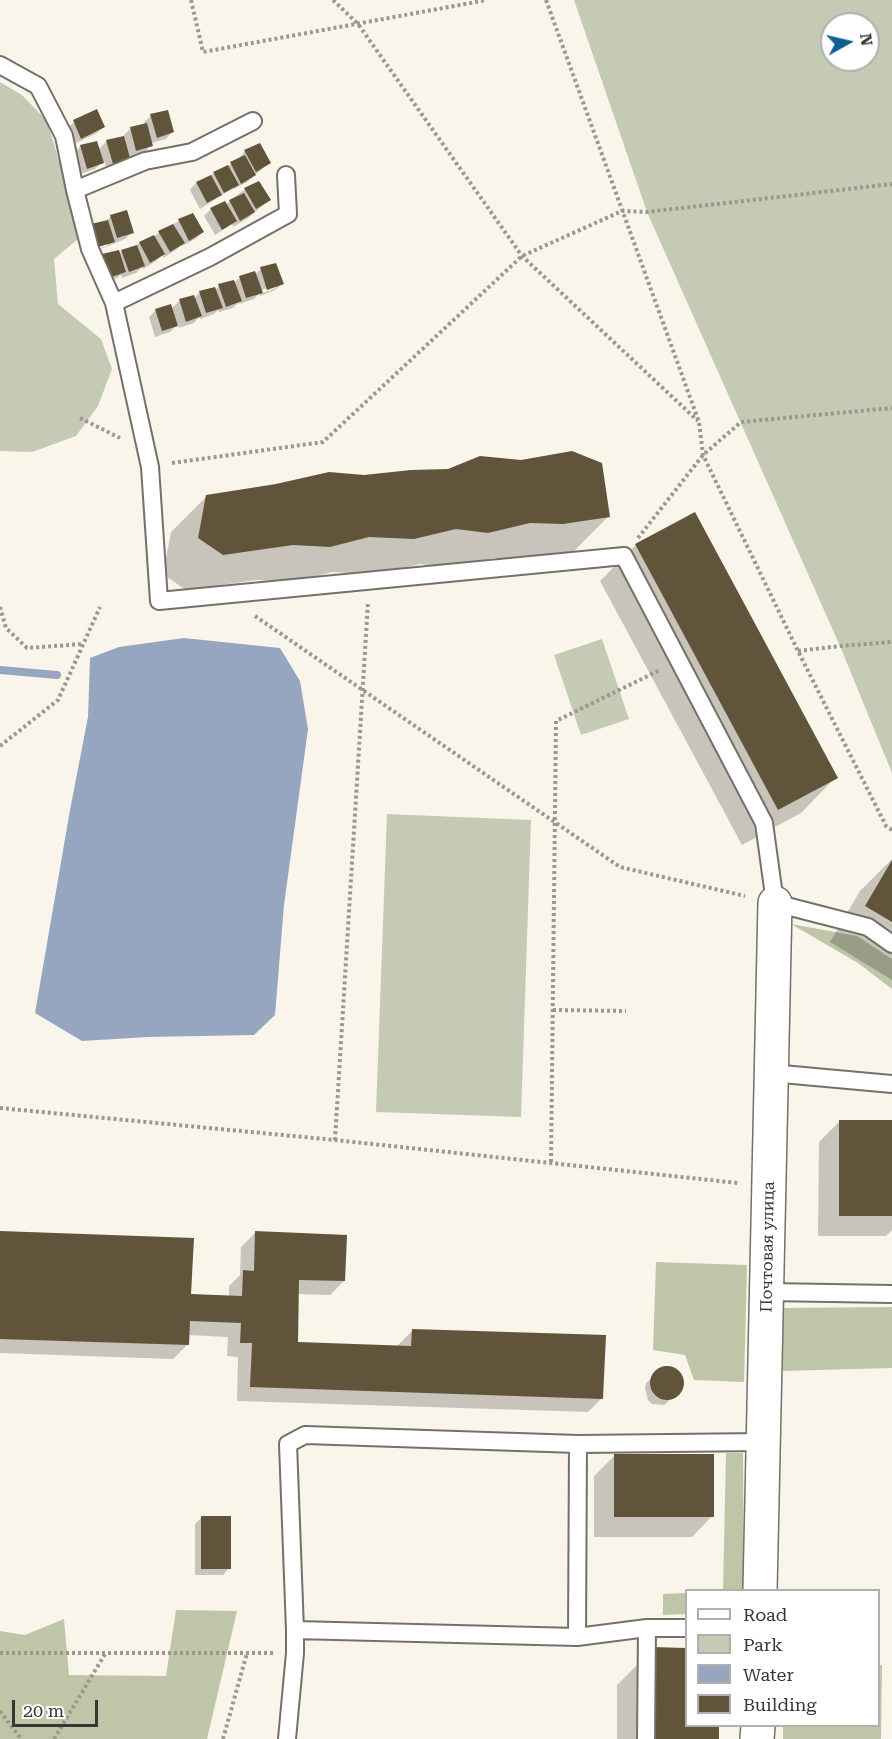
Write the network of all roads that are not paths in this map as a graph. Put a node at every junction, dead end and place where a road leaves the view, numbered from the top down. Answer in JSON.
{"nodes":[{"id":1,"x":0,"y":65,"type":"edge"},
{"id":2,"x":253,"y":121,"type":"dead end"},
{"id":3,"x":286,"y":176,"type":"dead end"},
{"id":4,"x":75,"y":190,"type":"junction"},
{"id":5,"x":114,"y":303,"type":"junction"},
{"id":6,"x":775,"y":903,"type":"junction"},
{"id":7,"x":892,"y":944,"type":"edge"},
{"id":8,"x":771,"y":1073,"type":"junction"},
{"id":9,"x":892,"y":1084,"type":"edge"},
{"id":10,"x":767,"y":1292,"type":"junction"},
{"id":11,"x":892,"y":1294,"type":"edge"},
{"id":12,"x":763,"y":1442,"type":"junction"},
{"id":13,"x":578,"y":1444,"type":"junction"},
{"id":14,"x":760,"y":1589,"type":"edge"},
{"id":15,"x":647,"y":1628,"type":"junction"},
{"id":16,"x":685,"y":1628,"type":"edge"},
{"id":17,"x":295,"y":1630,"type":"junction"},
{"id":18,"x":577,"y":1637,"type":"junction"},
{"id":19,"x":287,"y":1739,"type":"edge"},
{"id":20,"x":646,"y":1739,"type":"edge"}],
"edges":[{"from":1,"to":4,"type":"lane"},
{"from":2,"to":4,"type":"lane"},
{"from":3,"to":5,"type":"lane"},
{"from":4,"to":5,"type":"lane"},
{"from":5,"to":6,"type":"lane"},
{"from":6,"to":7,"type":"lane"},
{"from":6,"to":8,"type":"street","name":"Почтовая улица"},
{"from":8,"to":9,"type":"lane"},
{"from":8,"to":10,"type":"street","name":"Почтовая улица"},
{"from":10,"to":11,"type":"lane"},
{"from":10,"to":12,"type":"street","name":"Почтовая улица"},
{"from":12,"to":13,"type":"lane"},
{"from":12,"to":14,"type":"street","name":"Почтовая улица"},
{"from":13,"to":17,"type":"lane"},
{"from":13,"to":18,"type":"lane"},
{"from":15,"to":16,"type":"lane"},
{"from":15,"to":18,"type":"lane"},
{"from":15,"to":20,"type":"lane"},
{"from":17,"to":18,"type":"lane"},
{"from":17,"to":19,"type":"lane"}]}
